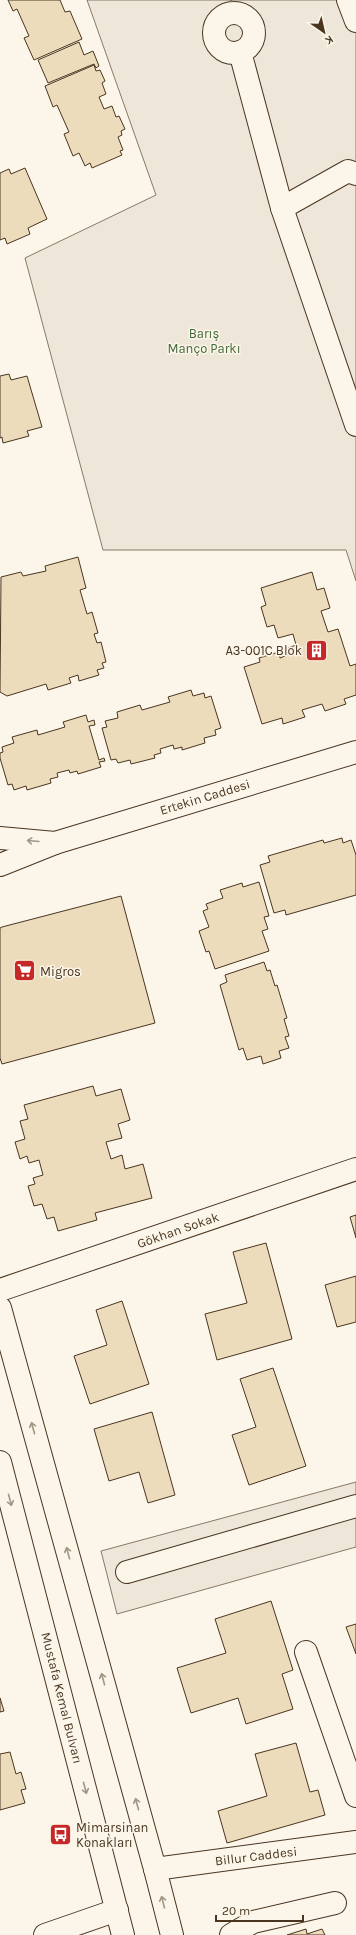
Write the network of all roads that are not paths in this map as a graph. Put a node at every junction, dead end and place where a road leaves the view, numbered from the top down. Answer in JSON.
{"nodes":[{"id":1,"x":348,"y":0,"type":"edge"},
{"id":2,"x":225,"y":8,"type":"edge"},
{"id":3,"x":356,"y":21,"type":"edge"},
{"id":4,"x":356,"y":174,"type":"edge"},
{"id":5,"x":282,"y":208,"type":"junction"},
{"id":6,"x":356,"y":424,"type":"edge"},
{"id":7,"x":356,"y":752,"type":"edge"},
{"id":8,"x":0,"y":838,"type":"edge"},
{"id":9,"x":55,"y":843,"type":"junction"},
{"id":10,"x":0,"y":864,"type":"edge"},
{"id":11,"x":356,"y":1169,"type":"edge"},
{"id":12,"x":0,"y":1290,"type":"edge"},
{"id":13,"x":0,"y":1308,"type":"edge"},
{"id":14,"x":0,"y":1462,"type":"edge"},
{"id":15,"x":356,"y":1506,"type":"edge"},
{"id":16,"x":127,"y":1572,"type":"dead end"},
{"id":17,"x":306,"y":1652,"type":"dead end"},
{"id":18,"x":356,"y":1796,"type":"edge"},
{"id":19,"x":356,"y":1842,"type":"edge"},
{"id":20,"x":155,"y":1869,"type":"junction"},
{"id":21,"x":335,"y":1904,"type":"dead end"},
{"id":22,"x":117,"y":1910,"type":"junction"},
{"id":23,"x":45,"y":1935,"type":"edge"},
{"id":24,"x":123,"y":1935,"type":"edge"},
{"id":25,"x":172,"y":1935,"type":"edge"},
{"id":26,"x":231,"y":1935,"type":"edge"}],
"edges":[{"from":1,"to":3,"type":"main road"},
{"from":2,"to":5,"type":"main road"},
{"from":4,"to":5,"type":"main road"},
{"from":5,"to":6,"type":"main road"},
{"from":7,"to":9,"type":"main road","name":"Ertekin Caddesi"},
{"from":9,"to":8,"type":"main road","one_way":true},
{"from":9,"to":10,"type":"main road","name":"Ertekin Caddesi"},
{"from":11,"to":12,"type":"main road","name":"Gökhan Sokak"},
{"from":20,"to":13,"type":"main road","one_way":true},
{"from":14,"to":22,"type":"main road","name":"Mustafa Kemal Bulvarı","one_way":true},
{"from":15,"to":16,"type":"main road"},
{"from":17,"to":18,"type":"main road"},
{"from":19,"to":20,"type":"main road","name":"Billur Caddesi"},
{"from":25,"to":20,"type":"main road","one_way":true},
{"from":21,"to":26,"type":"main road"},
{"from":22,"to":23,"type":"main road"},
{"from":22,"to":24,"type":"main road","name":"Mustafa Kemal Bulvarı"}]}
